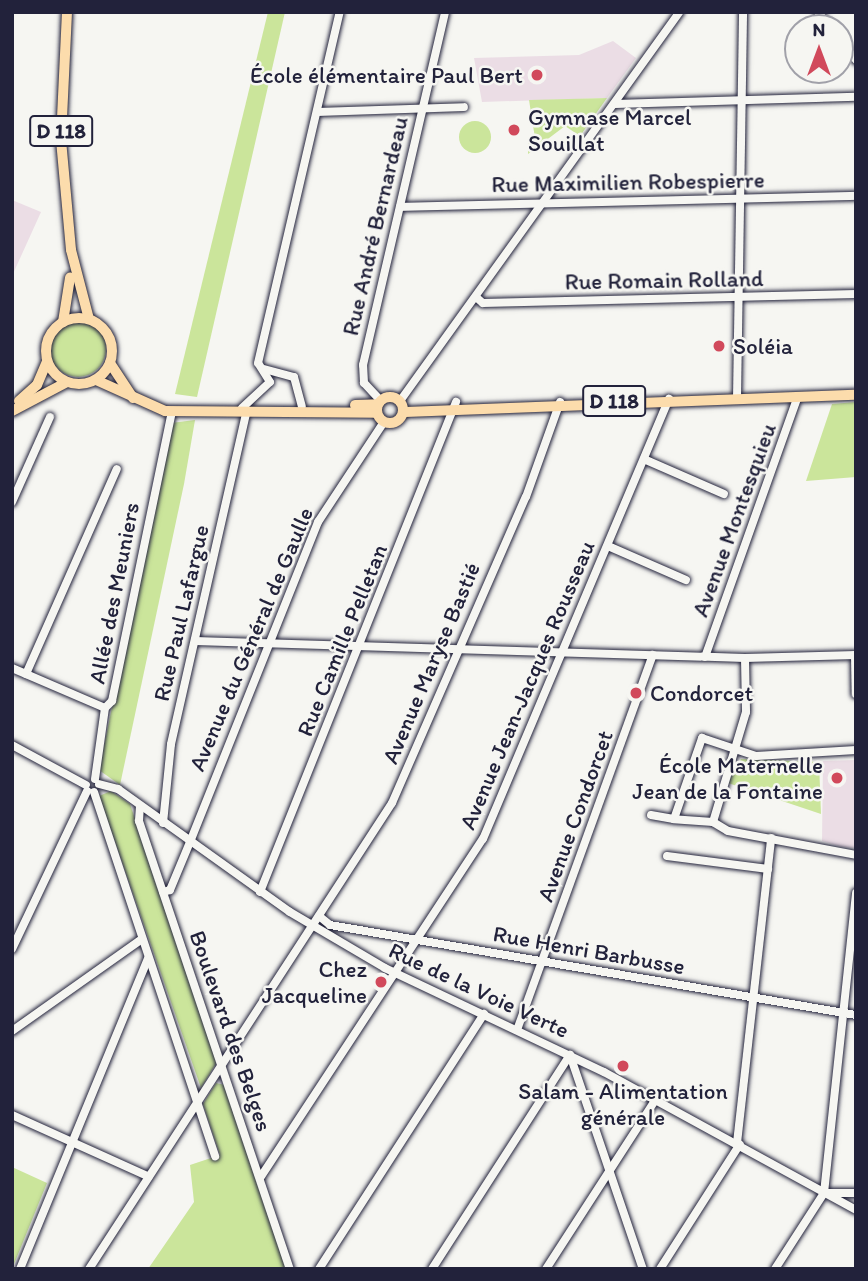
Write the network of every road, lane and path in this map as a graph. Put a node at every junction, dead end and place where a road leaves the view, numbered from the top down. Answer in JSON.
{"nodes":[{"id":1,"x":67,"y":12,"type":"edge"},
{"id":2,"x":340,"y":12,"type":"edge"},
{"id":3,"x":445,"y":12,"type":"edge"},
{"id":4,"x":680,"y":12,"type":"edge"},
{"id":5,"x":744,"y":12,"type":"edge"},
{"id":6,"x":856,"y":97,"type":"edge"},
{"id":7,"x":742,"y":100,"type":"junction"},
{"id":8,"x":615,"y":104,"type":"junction"},
{"id":9,"x":464,"y":107,"type":"dead end"},
{"id":10,"x":422,"y":109,"type":"junction"},
{"id":11,"x":317,"y":112,"type":"junction"},
{"id":12,"x":856,"y":196,"type":"edge"},
{"id":13,"x":739,"y":199,"type":"junction"},
{"id":14,"x":543,"y":203,"type":"junction"},
{"id":15,"x":401,"y":208,"type":"junction"},
{"id":16,"x":71,"y":250,"type":"junction"},
{"id":17,"x":856,"y":294,"type":"edge"},
{"id":18,"x":476,"y":297,"type":"junction"},
{"id":19,"x":738,"y":297,"type":"junction"},
{"id":20,"x":89,"y":319,"type":"junction"},
{"id":21,"x":62,"y":322,"type":"junction"},
{"id":22,"x":261,"y":356,"type":"junction"},
{"id":23,"x":47,"y":362,"type":"junction"},
{"id":24,"x":110,"y":363,"type":"junction"},
{"id":25,"x":96,"y":380,"type":"junction"},
{"id":26,"x":67,"y":382,"type":"junction"},
{"id":27,"x":856,"y":394,"type":"edge"},
{"id":28,"x":798,"y":396,"type":"junction"},
{"id":29,"x":737,"y":398,"type":"junction"},
{"id":30,"x":669,"y":399,"type":"junction"},
{"id":31,"x":561,"y":402,"type":"junction"},
{"id":32,"x":12,"y":404,"type":"edge"},
{"id":33,"x":137,"y":404,"type":"junction"},
{"id":34,"x":460,"y":405,"type":"junction"},
{"id":35,"x":302,"y":406,"type":"junction"},
{"id":36,"x":402,"y":406,"type":"junction"},
{"id":37,"x":244,"y":410,"type":"junction"},
{"id":38,"x":380,"y":410,"type":"junction"},
{"id":39,"x":12,"y":411,"type":"edge"},
{"id":40,"x":172,"y":412,"type":"junction"},
{"id":41,"x":50,"y":417,"type":"dead end"},
{"id":42,"x":646,"y":460,"type":"junction"},
{"id":43,"x":117,"y":469,"type":"dead end"},
{"id":44,"x":724,"y":494,"type":"dead end"},
{"id":45,"x":12,"y":502,"type":"edge"},
{"id":46,"x":608,"y":546,"type":"junction"},
{"id":47,"x":686,"y":580,"type":"dead end"},
{"id":48,"x":195,"y":641,"type":"junction"},
{"id":49,"x":269,"y":644,"type":"junction"},
{"id":50,"x":361,"y":646,"type":"junction"},
{"id":51,"x":458,"y":650,"type":"junction"},
{"id":52,"x":563,"y":652,"type":"junction"},
{"id":53,"x":653,"y":655,"type":"junction"},
{"id":54,"x":855,"y":655,"type":"edge"},
{"id":55,"x":705,"y":657,"type":"junction"},
{"id":56,"x":744,"y":658,"type":"junction"},
{"id":57,"x":12,"y":668,"type":"edge"},
{"id":58,"x":26,"y":674,"type":"junction"},
{"id":59,"x":856,"y":694,"type":"edge"},
{"id":60,"x":105,"y":708,"type":"junction"},
{"id":61,"x":12,"y":745,"type":"edge"},
{"id":62,"x":734,"y":749,"type":"junction"},
{"id":63,"x":856,"y":750,"type":"edge"},
{"id":64,"x":92,"y":786,"type":"junction"},
{"id":65,"x":140,"y":806,"type":"junction"},
{"id":66,"x":651,"y":815,"type":"dead end"},
{"id":67,"x":674,"y":819,"type":"junction"},
{"id":68,"x":713,"y":822,"type":"junction"},
{"id":69,"x":163,"y":823,"type":"junction"},
{"id":70,"x":771,"y":838,"type":"junction"},
{"id":71,"x":190,"y":842,"type":"junction"},
{"id":72,"x":856,"y":855,"type":"edge"},
{"id":73,"x":667,"y":856,"type":"dead end"},
{"id":74,"x":768,"y":869,"type":"junction"},
{"id":75,"x":163,"y":892,"type":"junction"},
{"id":76,"x":260,"y":892,"type":"junction"},
{"id":77,"x":856,"y":893,"type":"edge"},
{"id":78,"x":319,"y":916,"type":"junction"},
{"id":79,"x":312,"y":926,"type":"junction"},
{"id":80,"x":142,"y":939,"type":"junction"},
{"id":81,"x":418,"y":939,"type":"junction"},
{"id":82,"x":12,"y":949,"type":"edge"},
{"id":83,"x":148,"y":958,"type":"junction"},
{"id":84,"x":542,"y":961,"type":"junction"},
{"id":85,"x":397,"y":973,"type":"junction"},
{"id":86,"x":754,"y":998,"type":"junction"},
{"id":87,"x":843,"y":1013,"type":"junction"},
{"id":88,"x":484,"y":1014,"type":"junction"},
{"id":89,"x":856,"y":1015,"type":"edge"},
{"id":90,"x":517,"y":1030,"type":"junction"},
{"id":91,"x":12,"y":1031,"type":"edge"},
{"id":92,"x":570,"y":1055,"type":"junction"},
{"id":93,"x":222,"y":1065,"type":"junction"},
{"id":94,"x":656,"y":1099,"type":"junction"},
{"id":95,"x":197,"y":1103,"type":"junction"},
{"id":96,"x":12,"y":1115,"type":"edge"},
{"id":97,"x":71,"y":1142,"type":"junction"},
{"id":98,"x":739,"y":1143,"type":"junction"},
{"id":99,"x":215,"y":1156,"type":"dead end"},
{"id":100,"x":609,"y":1172,"type":"junction"},
{"id":101,"x":149,"y":1177,"type":"junction"},
{"id":102,"x":260,"y":1178,"type":"junction"},
{"id":103,"x":824,"y":1193,"type":"junction"},
{"id":104,"x":856,"y":1193,"type":"edge"},
{"id":105,"x":856,"y":1210,"type":"edge"},
{"id":106,"x":660,"y":1268,"type":"edge"},
{"id":107,"x":20,"y":1269,"type":"edge"},
{"id":108,"x":89,"y":1269,"type":"edge"},
{"id":109,"x":290,"y":1269,"type":"edge"},
{"id":110,"x":319,"y":1269,"type":"edge"},
{"id":111,"x":432,"y":1269,"type":"edge"},
{"id":112,"x":546,"y":1269,"type":"edge"},
{"id":113,"x":643,"y":1269,"type":"edge"},
{"id":114,"x":775,"y":1269,"type":"edge"}],
"edges":[{"from":1,"to":16,"type":"main road","number":"D 118"},
{"from":2,"to":11,"type":"street"},
{"from":3,"to":10,"type":"street","name":"Rue André Bernardeau"},
{"from":4,"to":8,"type":"street"},
{"from":5,"to":7,"type":"street"},
{"from":6,"to":7,"type":"street"},
{"from":7,"to":8,"type":"street"},
{"from":7,"to":13,"type":"street"},
{"from":8,"to":14,"type":"street"},
{"from":9,"to":10,"type":"street"},
{"from":10,"to":11,"type":"street"},
{"from":10,"to":15,"type":"street","name":"Rue André Bernardeau"},
{"from":11,"to":22,"type":"street"},
{"from":12,"to":13,"type":"street","name":"Rue Maximilien Robespierre"},
{"from":13,"to":14,"type":"street","name":"Rue Maximilien Robespierre"},
{"from":13,"to":19,"type":"street"},
{"from":14,"to":15,"type":"street","name":"Rue Maximilien Robespierre"},
{"from":14,"to":18,"type":"street"},
{"from":15,"to":38,"type":"street","name":"Rue André Bernardeau"},
{"from":16,"to":20,"type":"main road","number":"D 118"},
{"from":16,"to":21,"type":"main road","number":"D 118"},
{"from":17,"to":19,"type":"street","name":"Rue Romain Rolland"},
{"from":18,"to":19,"type":"street","name":"Rue Romain Rolland"},
{"from":18,"to":36,"type":"street"},
{"from":19,"to":29,"type":"street"},
{"from":20,"to":21,"type":"main road"},
{"from":20,"to":24,"type":"main road","number":"D 118"},
{"from":21,"to":23,"type":"main road","number":"D 118"},
{"from":22,"to":35,"type":"street"},
{"from":22,"to":37,"type":"street"},
{"from":23,"to":26,"type":"main road"},
{"from":23,"to":32,"type":"main road"},
{"from":24,"to":25,"type":"main road"},
{"from":24,"to":33,"type":"main road","number":"D 118"},
{"from":25,"to":26,"type":"main road"},
{"from":25,"to":33,"type":"main road"},
{"from":26,"to":39,"type":"main road"},
{"from":27,"to":28,"type":"main road","number":"D 118"},
{"from":28,"to":29,"type":"main road","number":"D 118"},
{"from":28,"to":55,"type":"street","name":"Avenue Montesquieu"},
{"from":29,"to":30,"type":"main road","number":"D 118"},
{"from":30,"to":31,"type":"main road","number":"D 118"},
{"from":30,"to":42,"type":"street","name":"Avenue Jean-Jacques Rousseau"},
{"from":31,"to":34,"type":"main road","number":"D 118"},
{"from":31,"to":51,"type":"street","name":"Avenue Maryse Bastié"},
{"from":33,"to":40,"type":"main road"},
{"from":34,"to":36,"type":"main road","number":"D 118"},
{"from":34,"to":50,"type":"street","name":"Rue Camille Pelletan"},
{"from":35,"to":37,"type":"main road"},
{"from":35,"to":38,"type":"main road"},
{"from":36,"to":38,"type":"main road"},
{"from":36,"to":38,"type":"main road"},
{"from":37,"to":38,"type":"main road"},
{"from":37,"to":40,"type":"main road"},
{"from":37,"to":48,"type":"street","name":"Rue Paul Lafargue"},
{"from":38,"to":49,"type":"street","name":"Avenue du Général de Gaulle"},
{"from":40,"to":60,"type":"street","name":"Allée des Meuniers"},
{"from":41,"to":45,"type":"street"},
{"from":42,"to":44,"type":"street"},
{"from":42,"to":46,"type":"street","name":"Avenue Jean-Jacques Rousseau"},
{"from":43,"to":58,"type":"street"},
{"from":46,"to":47,"type":"street"},
{"from":46,"to":52,"type":"street","name":"Avenue Jean-Jacques Rousseau"},
{"from":48,"to":49,"type":"street"},
{"from":48,"to":69,"type":"street","name":"Rue Paul Lafargue"},
{"from":49,"to":50,"type":"street"},
{"from":49,"to":71,"type":"street","name":"Avenue du Général de Gaulle"},
{"from":50,"to":51,"type":"street"},
{"from":50,"to":76,"type":"street","name":"Rue Camille Pelletan"},
{"from":51,"to":52,"type":"street"},
{"from":51,"to":78,"type":"street","name":"Avenue Maryse Bastié"},
{"from":52,"to":53,"type":"street"},
{"from":52,"to":81,"type":"street","name":"Avenue Jean-Jacques Rousseau"},
{"from":53,"to":55,"type":"street"},
{"from":53,"to":84,"type":"street","name":"Avenue Condorcet"},
{"from":54,"to":56,"type":"street"},
{"from":54,"to":59,"type":"street"},
{"from":55,"to":56,"type":"street"},
{"from":56,"to":62,"type":"street"},
{"from":57,"to":58,"type":"street"},
{"from":58,"to":60,"type":"street"},
{"from":60,"to":64,"type":"street","name":"Allée des Meuniers"},
{"from":61,"to":64,"type":"street","name":"Rue de la Voie Verte"},
{"from":62,"to":63,"type":"street"},
{"from":62,"to":67,"type":"street"},
{"from":62,"to":68,"type":"street"},
{"from":64,"to":65,"type":"street","name":"Rue de la Voie Verte"},
{"from":64,"to":80,"type":"street"},
{"from":64,"to":82,"type":"street"},
{"from":65,"to":69,"type":"street","name":"Rue de la Voie Verte"},
{"from":65,"to":75,"type":"street","name":"Boulevard des Belges"},
{"from":66,"to":67,"type":"street"},
{"from":67,"to":68,"type":"street"},
{"from":68,"to":70,"type":"street"},
{"from":69,"to":71,"type":"street","name":"Rue de la Voie Verte"},
{"from":70,"to":72,"type":"street"},
{"from":70,"to":74,"type":"street"},
{"from":71,"to":75,"type":"street","name":"Avenue du Général de Gaulle"},
{"from":71,"to":76,"type":"street","name":"Rue de la Voie Verte"},
{"from":73,"to":74,"type":"street"},
{"from":74,"to":86,"type":"street"},
{"from":75,"to":93,"type":"street","name":"Boulevard des Belges"},
{"from":76,"to":79,"type":"street","name":"Rue de la Voie Verte"},
{"from":77,"to":87,"type":"street"},
{"from":78,"to":79,"type":"street","name":"Avenue Maryse Bastié"},
{"from":78,"to":81,"type":"street","name":"Rue Henri Barbusse"},
{"from":79,"to":85,"type":"street","name":"Rue de la Voie Verte"},
{"from":79,"to":93,"type":"street","name":"Avenue Maryse Bastié"},
{"from":80,"to":83,"type":"street"},
{"from":80,"to":91,"type":"street"},
{"from":81,"to":84,"type":"street","name":"Rue Henri Barbusse"},
{"from":81,"to":85,"type":"street","name":"Avenue Jean-Jacques Rousseau"},
{"from":83,"to":95,"type":"street"},
{"from":83,"to":97,"type":"street"},
{"from":84,"to":86,"type":"street","name":"Rue Henri Barbusse"},
{"from":84,"to":90,"type":"street","name":"Avenue Condorcet"},
{"from":85,"to":88,"type":"street","name":"Rue de la Voie Verte"},
{"from":85,"to":102,"type":"street","name":"Avenue Jean-Jacques Rousseau"},
{"from":86,"to":87,"type":"street","name":"Rue Henri Barbusse"},
{"from":86,"to":98,"type":"street"},
{"from":87,"to":89,"type":"street","name":"Rue Henri Barbusse"},
{"from":87,"to":103,"type":"street"},
{"from":88,"to":90,"type":"street","name":"Rue de la Voie Verte"},
{"from":88,"to":110,"type":"street"},
{"from":90,"to":92,"type":"street","name":"Rue de la Voie Verte"},
{"from":92,"to":94,"type":"street","name":"Rue de la Voie Verte"},
{"from":92,"to":100,"type":"street"},
{"from":92,"to":111,"type":"street"},
{"from":93,"to":95,"type":"street","name":"Avenue Maryse Bastié"},
{"from":93,"to":102,"type":"street","name":"Boulevard des Belges"},
{"from":94,"to":98,"type":"street","name":"Rue de la Voie Verte"},
{"from":94,"to":100,"type":"street"},
{"from":95,"to":99,"type":"street"},
{"from":95,"to":101,"type":"street","name":"Avenue Maryse Bastié"},
{"from":96,"to":97,"type":"street"},
{"from":97,"to":101,"type":"street"},
{"from":97,"to":107,"type":"street"},
{"from":98,"to":103,"type":"street","name":"Rue de la Voie Verte"},
{"from":98,"to":106,"type":"street"},
{"from":100,"to":112,"type":"street"},
{"from":100,"to":113,"type":"street"},
{"from":101,"to":108,"type":"street","name":"Avenue Maryse Bastié"},
{"from":102,"to":109,"type":"street","name":"Boulevard des Belges"},
{"from":103,"to":104,"type":"street"},
{"from":103,"to":105,"type":"street","name":"Rue de la Voie Verte"},
{"from":103,"to":114,"type":"street"}]}
